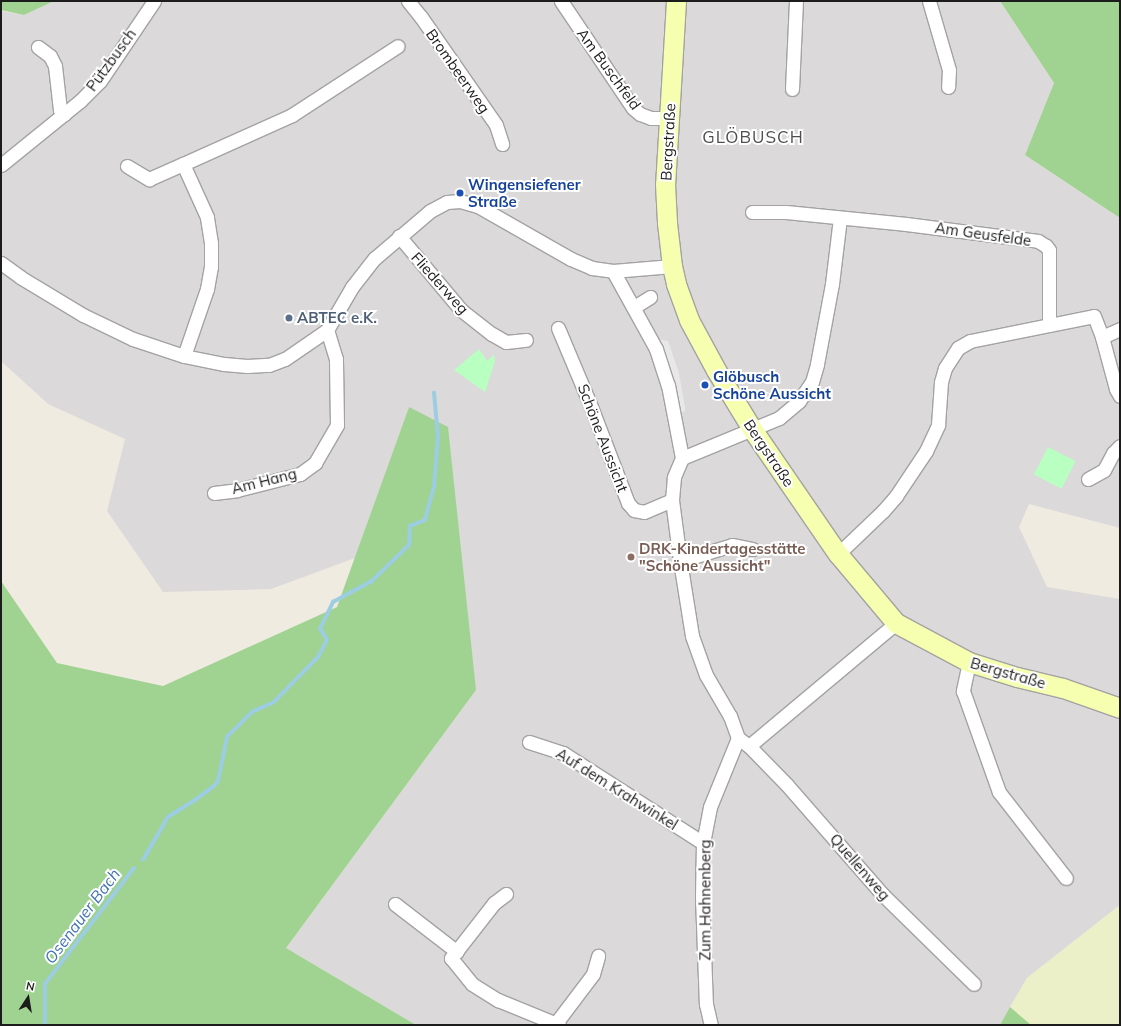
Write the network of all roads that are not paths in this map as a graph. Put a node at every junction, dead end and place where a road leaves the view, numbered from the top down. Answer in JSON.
{"nodes":[{"id":1,"x":154,"y":1,"type":"edge"},
{"id":2,"x":408,"y":1,"type":"edge"},
{"id":3,"x":561,"y":1,"type":"edge"},
{"id":4,"x":676,"y":1,"type":"edge"},
{"id":5,"x":796,"y":1,"type":"edge"},
{"id":6,"x":929,"y":1,"type":"edge"},
{"id":7,"x":398,"y":46,"type":"dead end"},
{"id":8,"x":38,"y":47,"type":"dead end"},
{"id":9,"x":948,"y":87,"type":"dead end"},
{"id":10,"x":792,"y":89,"type":"dead end"},
{"id":11,"x":64,"y":114,"type":"junction"},
{"id":12,"x":669,"y":118,"type":"junction"},
{"id":13,"x":502,"y":144,"type":"dead end"},
{"id":14,"x":183,"y":164,"type":"junction"},
{"id":15,"x":1,"y":165,"type":"edge"},
{"id":16,"x":127,"y":166,"type":"dead end"},
{"id":17,"x":752,"y":212,"type":"dead end"},
{"id":18,"x":840,"y":218,"type":"junction"},
{"id":19,"x":399,"y":236,"type":"junction"},
{"id":20,"x":1,"y":263,"type":"edge"},
{"id":21,"x":672,"y":266,"type":"junction"},
{"id":22,"x":613,"y":271,"type":"junction"},
{"id":23,"x":650,"y":297,"type":"dead end"},
{"id":24,"x":634,"y":307,"type":"junction"},
{"id":25,"x":1049,"y":325,"type":"junction"},
{"id":26,"x":558,"y":328,"type":"dead end"},
{"id":27,"x":1120,"y":329,"type":"edge"},
{"id":28,"x":327,"y":330,"type":"junction"},
{"id":29,"x":1102,"y":337,"type":"junction"},
{"id":30,"x":526,"y":340,"type":"dead end"},
{"id":31,"x":184,"y":356,"type":"junction"},
{"id":32,"x":1120,"y":396,"type":"edge"},
{"id":33,"x":752,"y":429,"type":"junction"},
{"id":34,"x":1120,"y":446,"type":"edge"},
{"id":35,"x":682,"y":458,"type":"junction"},
{"id":36,"x":1088,"y":480,"type":"dead end"},
{"id":37,"x":214,"y":492,"type":"dead end"},
{"id":38,"x":672,"y":500,"type":"junction"},
{"id":39,"x":753,"y":549,"type":"dead end"},
{"id":40,"x":838,"y":554,"type":"junction"},
{"id":41,"x":680,"y":561,"type":"junction"},
{"id":42,"x":896,"y":623,"type":"junction"},
{"id":43,"x":969,"y":662,"type":"junction"},
{"id":44,"x":1120,"y":708,"type":"edge"},
{"id":45,"x":738,"y":738,"type":"junction"},
{"id":46,"x":529,"y":742,"type":"dead end"},
{"id":47,"x":749,"y":746,"type":"junction"},
{"id":48,"x":703,"y":843,"type":"junction"},
{"id":49,"x":1066,"y":878,"type":"dead end"},
{"id":50,"x":506,"y":894,"type":"dead end"},
{"id":51,"x":395,"y":904,"type":"dead end"},
{"id":52,"x":457,"y":952,"type":"junction"},
{"id":53,"x":598,"y":956,"type":"dead end"},
{"id":54,"x":974,"y":984,"type":"dead end"},
{"id":55,"x":558,"y":1024,"type":"edge"},
{"id":56,"x":710,"y":1025,"type":"edge"}],
"edges":[{"from":1,"to":11,"type":"street","name":"Pützbusch"},
{"from":2,"to":13,"type":"street","name":"Brombeerweg"},
{"from":3,"to":12,"type":"street","name":"Am Buschfeld"},
{"from":4,"to":12,"type":"street","name":"Bergstraße"},
{"from":5,"to":10,"type":"street"},
{"from":6,"to":9,"type":"street"},
{"from":7,"to":14,"type":"street"},
{"from":8,"to":11,"type":"street"},
{"from":11,"to":15,"type":"street","name":"Pützbusch"},
{"from":12,"to":21,"type":"street","name":"Bergstraße"},
{"from":14,"to":16,"type":"street"},
{"from":14,"to":31,"type":"street"},
{"from":17,"to":18,"type":"street","name":"Am Geusfelde"},
{"from":18,"to":25,"type":"street","name":"Am Geusfelde"},
{"from":18,"to":33,"type":"street"},
{"from":19,"to":22,"type":"street"},
{"from":19,"to":28,"type":"street"},
{"from":19,"to":30,"type":"street","name":"Fliederweg"},
{"from":20,"to":31,"type":"street"},
{"from":21,"to":22,"type":"street"},
{"from":21,"to":33,"type":"street","name":"Bergstraße"},
{"from":22,"to":24,"type":"street"},
{"from":23,"to":24,"type":"street"},
{"from":24,"to":35,"type":"street"},
{"from":25,"to":29,"type":"street"},
{"from":25,"to":40,"type":"street"},
{"from":26,"to":38,"type":"street","name":"Schöne Aussicht"},
{"from":27,"to":29,"type":"street"},
{"from":28,"to":31,"type":"street"},
{"from":28,"to":37,"type":"street","name":"Am Hang"},
{"from":29,"to":32,"type":"street"},
{"from":33,"to":35,"type":"street"},
{"from":33,"to":40,"type":"street","name":"Bergstraße"},
{"from":34,"to":36,"type":"street"},
{"from":35,"to":38,"type":"street"},
{"from":38,"to":41,"type":"street"},
{"from":39,"to":41,"type":"street"},
{"from":40,"to":42,"type":"street","name":"Bergstraße"},
{"from":41,"to":45,"type":"street"},
{"from":42,"to":43,"type":"street","name":"Bergstraße"},
{"from":42,"to":47,"type":"street"},
{"from":43,"to":44,"type":"street","name":"Bergstraße"},
{"from":43,"to":49,"type":"street"},
{"from":45,"to":47,"type":"street","name":"Quellenweg"},
{"from":45,"to":48,"type":"street","name":"Zum Hahnenberg"},
{"from":46,"to":48,"type":"street","name":"Auf dem Krahwinkel"},
{"from":47,"to":54,"type":"street","name":"Quellenweg"},
{"from":48,"to":56,"type":"street","name":"Zum Hahnenberg"},
{"from":50,"to":52,"type":"street"},
{"from":51,"to":52,"type":"street"},
{"from":52,"to":55,"type":"street"},
{"from":53,"to":55,"type":"street"}]}
